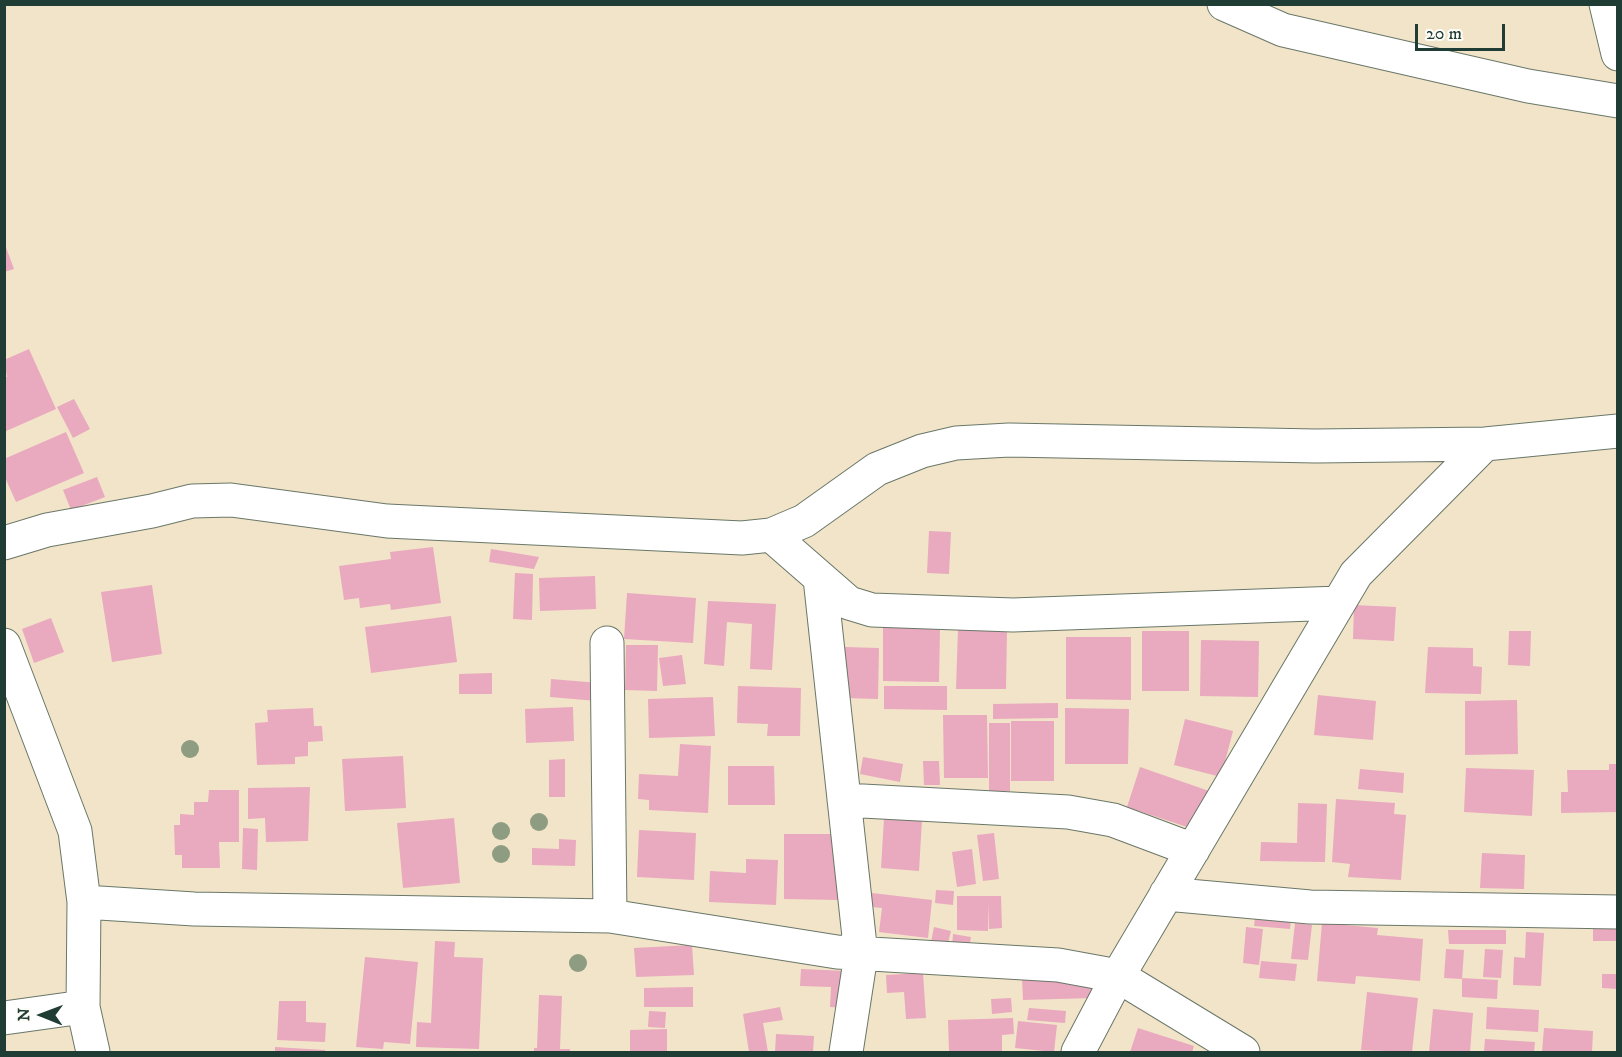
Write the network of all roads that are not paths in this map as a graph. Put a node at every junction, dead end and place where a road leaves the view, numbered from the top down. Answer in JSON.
{"nodes":[{"id":1,"x":1224,"y":4,"type":"edge"},
{"id":2,"x":1606,"y":4,"type":"edge"},
{"id":3,"x":1617,"y":54,"type":"edge"},
{"id":4,"x":1617,"y":101,"type":"edge"},
{"id":5,"x":1617,"y":432,"type":"edge"},
{"id":6,"x":1485,"y":444,"type":"junction"},
{"id":7,"x":771,"y":535,"type":"junction"},
{"id":8,"x":4,"y":543,"type":"edge"},
{"id":9,"x":820,"y":578,"type":"junction"},
{"id":10,"x":1339,"y":603,"type":"junction"},
{"id":11,"x":607,"y":643,"type":"dead end"},
{"id":12,"x":4,"y":645,"type":"edge"},
{"id":13,"x":844,"y":800,"type":"junction"},
{"id":14,"x":1193,"y":850,"type":"junction"},
{"id":15,"x":1166,"y":894,"type":"junction"},
{"id":16,"x":84,"y":902,"type":"junction"},
{"id":17,"x":1617,"y":912,"type":"edge"},
{"id":18,"x":610,"y":916,"type":"junction"},
{"id":19,"x":861,"y":955,"type":"junction"},
{"id":20,"x":1118,"y":976,"type":"junction"},
{"id":21,"x":83,"y":1007,"type":"junction"},
{"id":22,"x":4,"y":1018,"type":"edge"},
{"id":23,"x":93,"y":1053,"type":"edge"},
{"id":24,"x":846,"y":1053,"type":"edge"},
{"id":25,"x":1078,"y":1053,"type":"edge"},
{"id":26,"x":1243,"y":1053,"type":"edge"}],
"edges":[{"from":1,"to":4,"type":"street"},
{"from":2,"to":3,"type":"street"},
{"from":5,"to":6,"type":"street"},
{"from":6,"to":7,"type":"street"},
{"from":6,"to":10,"type":"street"},
{"from":7,"to":8,"type":"street"},
{"from":7,"to":9,"type":"street"},
{"from":9,"to":10,"type":"street"},
{"from":9,"to":13,"type":"street"},
{"from":10,"to":14,"type":"street"},
{"from":11,"to":18,"type":"street"},
{"from":12,"to":16,"type":"street"},
{"from":13,"to":14,"type":"street"},
{"from":13,"to":19,"type":"street"},
{"from":14,"to":15,"type":"street"},
{"from":15,"to":17,"type":"street"},
{"from":15,"to":20,"type":"street"},
{"from":16,"to":18,"type":"street"},
{"from":16,"to":21,"type":"street"},
{"from":18,"to":19,"type":"street"},
{"from":19,"to":20,"type":"street"},
{"from":19,"to":24,"type":"street"},
{"from":20,"to":25,"type":"street"},
{"from":20,"to":26,"type":"street"},
{"from":21,"to":22,"type":"street"},
{"from":21,"to":23,"type":"street"}]}
